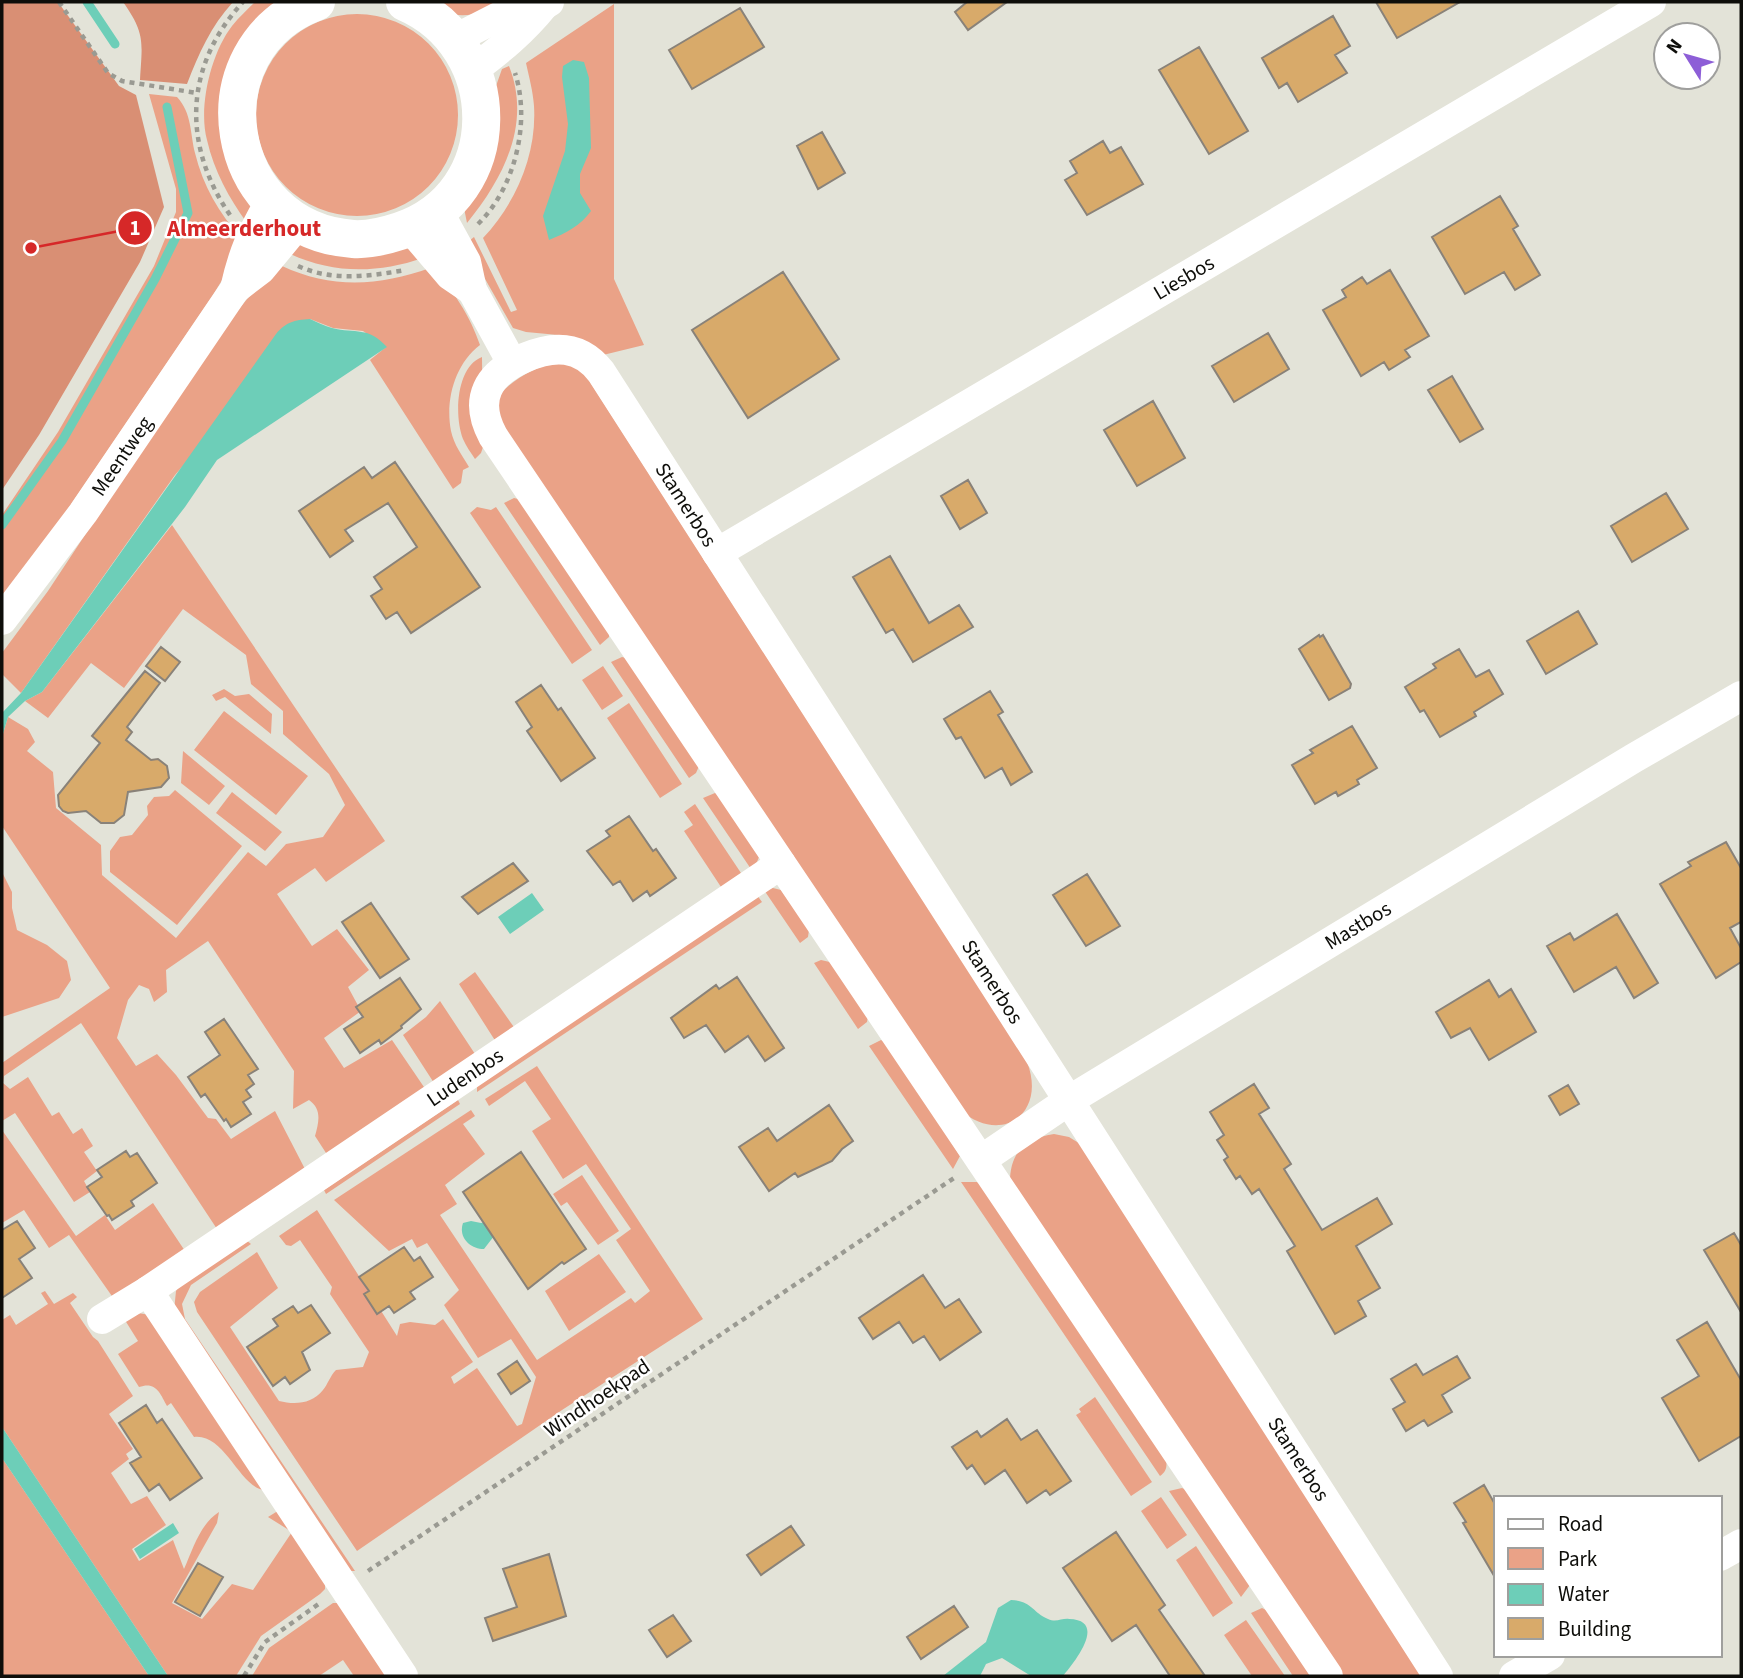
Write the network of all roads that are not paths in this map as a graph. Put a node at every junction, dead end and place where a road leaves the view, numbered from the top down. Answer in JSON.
{"nodes":[{"id":1,"x":316,"y":2,"type":"edge"},
{"id":2,"x":405,"y":2,"type":"edge"},
{"id":3,"x":1651,"y":2,"type":"edge"},
{"id":4,"x":547,"y":3,"type":"edge"},
{"id":5,"x":464,"y":54,"type":"junction"},
{"id":6,"x":284,"y":212,"type":"junction"},
{"id":7,"x":424,"y":219,"type":"junction"},
{"id":8,"x":512,"y":363,"type":"junction"},
{"id":9,"x":717,"y":553,"type":"junction"},
{"id":10,"x":2,"y":620,"type":"edge"},
{"id":11,"x":1741,"y":696,"type":"edge"},
{"id":12,"x":781,"y":864,"type":"junction"},
{"id":13,"x":1068,"y":1101,"type":"junction"},
{"id":14,"x":981,"y":1160,"type":"junction"},
{"id":15,"x":148,"y":1290,"type":"junction"},
{"id":16,"x":102,"y":1319,"type":"dead end"},
{"id":17,"x":1741,"y":1544,"type":"edge"},
{"id":18,"x":1722,"y":1555,"type":"edge"},
{"id":19,"x":1547,"y":1657,"type":"edge"},
{"id":20,"x":403,"y":1676,"type":"edge"},
{"id":21,"x":1328,"y":1676,"type":"edge"},
{"id":22,"x":1438,"y":1676,"type":"edge"},
{"id":23,"x":1514,"y":1676,"type":"edge"}],
"edges":[{"from":1,"to":6,"type":"street"},
{"from":2,"to":5,"type":"street"},
{"from":3,"to":9,"type":"street","name":"Liesbos"},
{"from":4,"to":5,"type":"street"},
{"from":5,"to":7,"type":"street"},
{"from":6,"to":7,"type":"street"},
{"from":6,"to":10,"type":"street","name":"Meentweg"},
{"from":7,"to":8,"type":"street"},
{"from":8,"to":9,"type":"street","name":"Stamerbos"},
{"from":8,"to":12,"type":"street","name":"Stamerbos"},
{"from":9,"to":13,"type":"street","name":"Stamerbos"},
{"from":11,"to":13,"type":"street","name":"Mastbos"},
{"from":12,"to":14,"type":"street","name":"Stamerbos"},
{"from":12,"to":15,"type":"street","name":"Ludenbos"},
{"from":13,"to":14,"type":"street","name":"Mastbos"},
{"from":13,"to":22,"type":"street","name":"Stamerbos"},
{"from":14,"to":21,"type":"street","name":"Stamerbos"},
{"from":15,"to":16,"type":"street","name":"Ludenbos"},
{"from":15,"to":20,"type":"street"},
{"from":17,"to":18,"type":"street"},
{"from":19,"to":23,"type":"street"}]}
